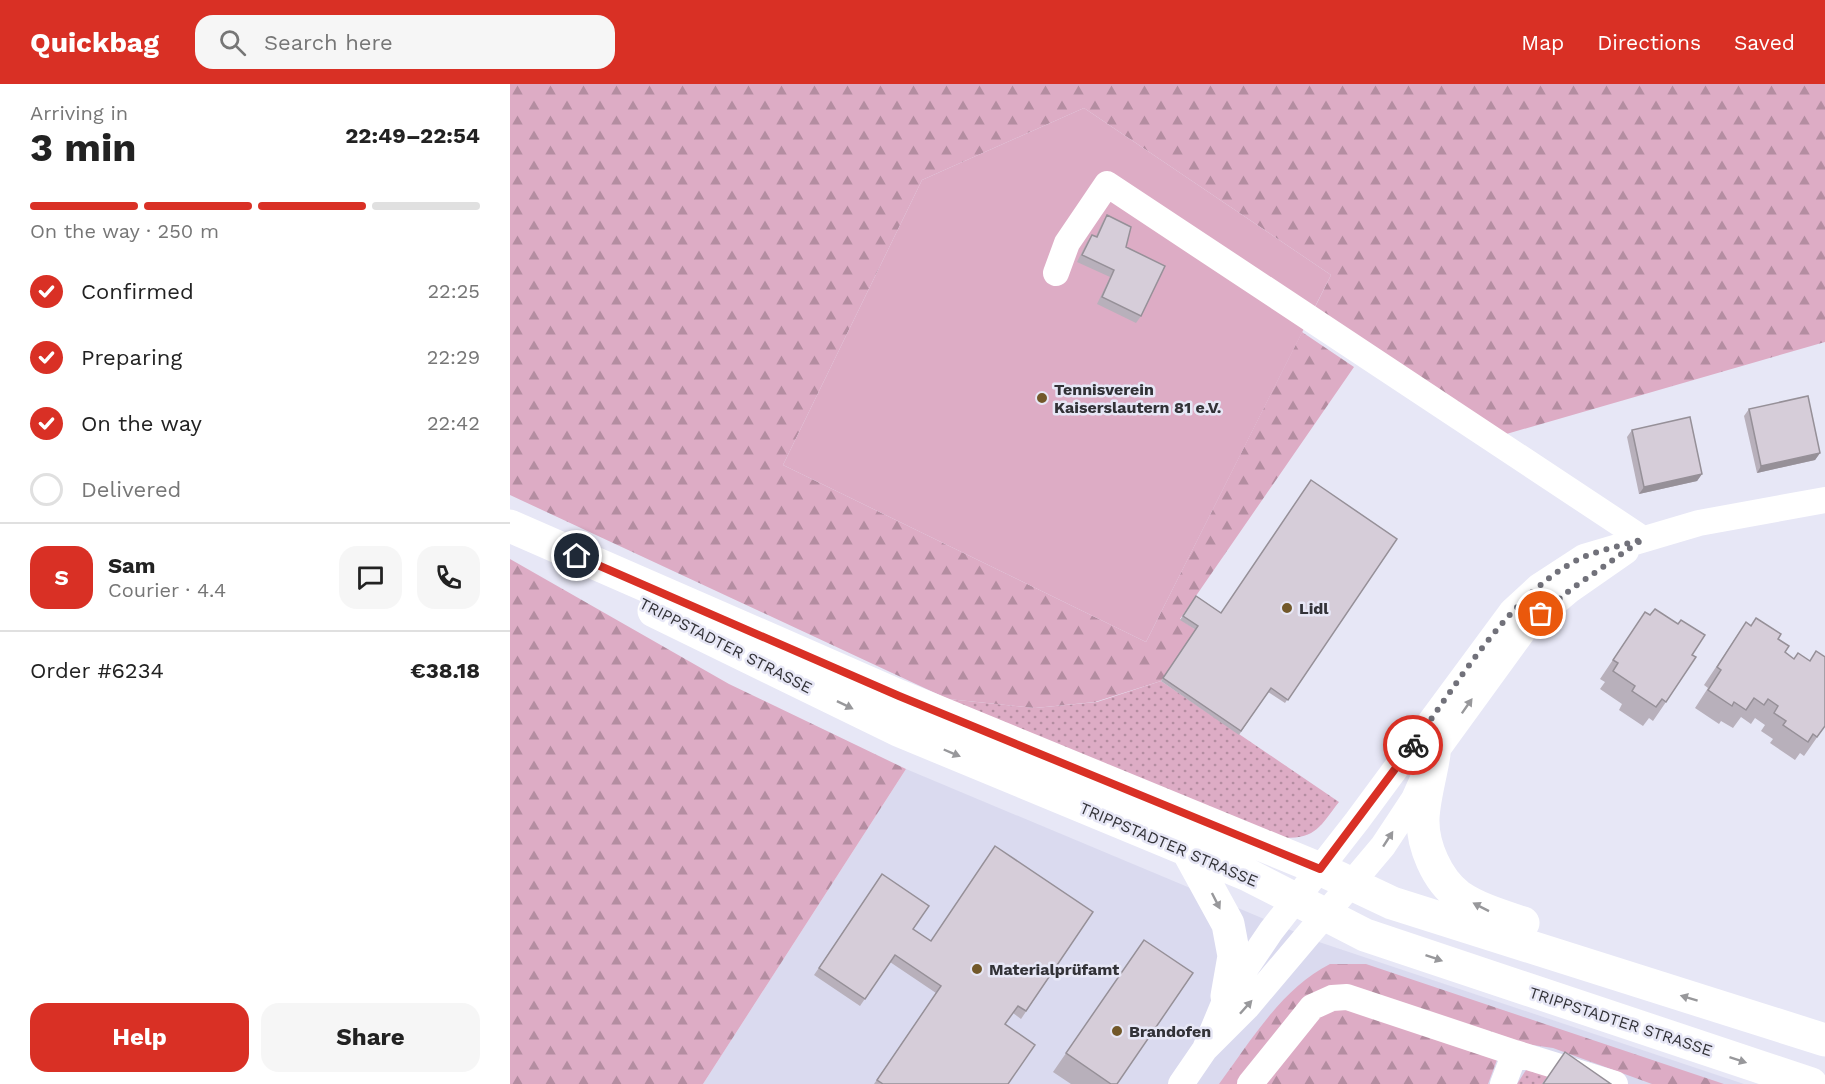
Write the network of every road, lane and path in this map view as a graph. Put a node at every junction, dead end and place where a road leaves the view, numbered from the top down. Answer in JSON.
{"nodes":[{"id":1,"x":1056,"y":273,"type":"dead end"},
{"id":2,"x":1825,"y":500,"type":"edge"},
{"id":3,"x":522,"y":532,"type":"edge"},
{"id":4,"x":1643,"y":539,"type":"junction"},
{"id":5,"x":1434,"y":754,"type":"junction"},
{"id":6,"x":1188,"y":850,"type":"junction"},
{"id":7,"x":1320,"y":869,"type":"junction"},
{"id":8,"x":1351,"y":884,"type":"junction"},
{"id":9,"x":1310,"y":908,"type":"junction"},
{"id":10,"x":1582,"y":965,"type":"junction"},
{"id":11,"x":1227,"y":996,"type":"junction"},
{"id":12,"x":1825,"y":1040,"type":"edge"},
{"id":13,"x":1205,"y":1049,"type":"junction"},
{"id":14,"x":1515,"y":1053,"type":"junction"},
{"id":15,"x":1181,"y":1084,"type":"edge"},
{"id":16,"x":1250,"y":1084,"type":"edge"},
{"id":17,"x":1503,"y":1084,"type":"edge"},
{"id":18,"x":1615,"y":1084,"type":"edge"},
{"id":19,"x":1811,"y":1084,"type":"edge"}],
"edges":[{"from":1,"to":4,"type":"street"},
{"from":2,"to":4,"type":"street"},
{"from":3,"to":6,"type":"main road","name":"TRIPPSTADTER STRASSE","one_way":true},
{"from":3,"to":7,"type":"main road","name":"TRIPPSTADTER STRASSE"},
{"from":5,"to":4,"type":"street","one_way":true},
{"from":4,"to":7,"type":"street"},
{"from":8,"to":5,"type":"street","one_way":true},
{"from":10,"to":5,"type":"main road","one_way":true},
{"from":6,"to":9,"type":"main road","name":"TRIPPSTADTER STRASSE"},
{"from":6,"to":11,"type":"main road","one_way":true},
{"from":7,"to":8,"type":"main road","name":"TRIPPSTADTER STRASSE"},
{"from":7,"to":9,"type":"street"},
{"from":8,"to":9,"type":"street"},
{"from":8,"to":10,"type":"main road","name":"TRIPPSTADTER STRASSE"},
{"from":9,"to":11,"type":"street"},
{"from":13,"to":9,"type":"street","one_way":true},
{"from":9,"to":19,"type":"main road","name":"TRIPPSTADTER STRASSE","one_way":true},
{"from":12,"to":10,"type":"main road","name":"TRIPPSTADTER STRASSE","one_way":true},
{"from":11,"to":13,"type":"street"},
{"from":13,"to":15,"type":"street"},
{"from":14,"to":16,"type":"street"},
{"from":14,"to":17,"type":"street"},
{"from":14,"to":18,"type":"street"}]}
